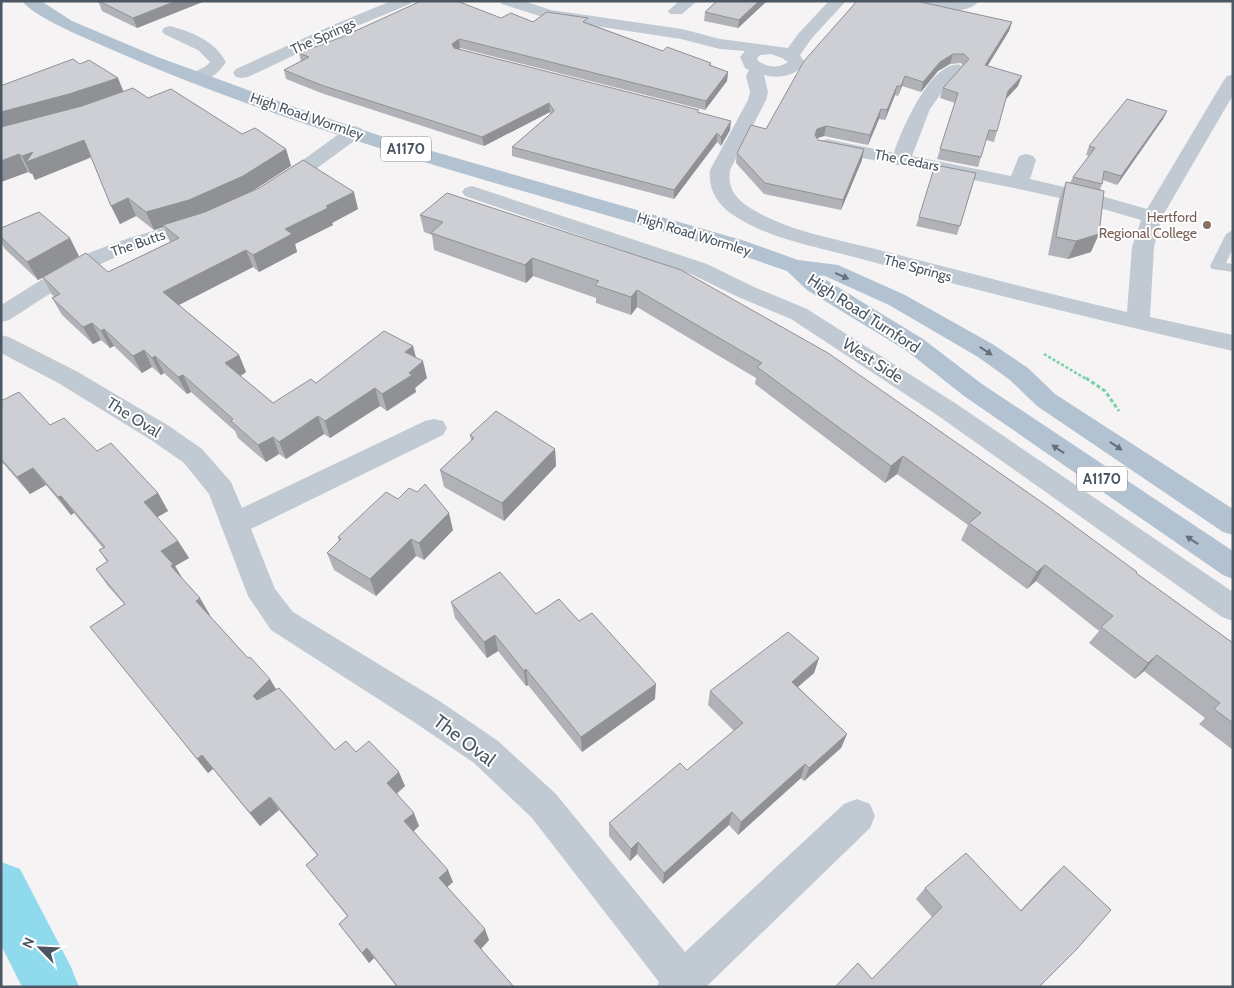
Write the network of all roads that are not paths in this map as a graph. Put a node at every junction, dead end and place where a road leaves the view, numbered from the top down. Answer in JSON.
{"nodes":[{"id":1,"x":30,"y":1,"type":"edge"},
{"id":2,"x":405,"y":1,"type":"edge"},
{"id":3,"x":507,"y":1,"type":"edge"},
{"id":4,"x":689,"y":1,"type":"edge"},
{"id":5,"x":838,"y":1,"type":"edge"},
{"id":6,"x":915,"y":1,"type":"edge"},
{"id":7,"x":971,"y":1,"type":"edge"},
{"id":8,"x":676,"y":12,"type":"dead end"},
{"id":9,"x":170,"y":31,"type":"dead end"},
{"id":10,"x":804,"y":37,"type":"junction"},
{"id":11,"x":759,"y":56,"type":"junction"},
{"id":12,"x":788,"y":63,"type":"junction"},
{"id":13,"x":955,"y":69,"type":"dead end"},
{"id":14,"x":242,"y":73,"type":"dead end"},
{"id":15,"x":196,"y":78,"type":"junction"},
{"id":16,"x":1233,"y":80,"type":"edge"},
{"id":17,"x":759,"y":92,"type":"junction"},
{"id":18,"x":354,"y":132,"type":"junction"},
{"id":19,"x":824,"y":144,"type":"edge"},
{"id":20,"x":902,"y":158,"type":"junction"},
{"id":21,"x":1026,"y":160,"type":"dead end"},
{"id":22,"x":1019,"y":183,"type":"junction"},
{"id":23,"x":472,"y":192,"type":"dead end"},
{"id":24,"x":264,"y":195,"type":"edge"},
{"id":25,"x":219,"y":216,"type":"edge"},
{"id":26,"x":1152,"y":217,"type":"junction"},
{"id":27,"x":1233,"y":234,"type":"edge"},
{"id":28,"x":794,"y":266,"type":"junction"},
{"id":29,"x":1233,"y":268,"type":"edge"},
{"id":30,"x":1,"y":316,"type":"edge"},
{"id":31,"x":1138,"y":322,"type":"junction"},
{"id":32,"x":1,"y":343,"type":"edge"},
{"id":33,"x":1233,"y":344,"type":"edge"},
{"id":34,"x":972,"y":390,"type":"junction"},
{"id":35,"x":1046,"y":400,"type":"junction"},
{"id":36,"x":946,"y":409,"type":"junction"},
{"id":37,"x":434,"y":428,"type":"dead end"},
{"id":38,"x":235,"y":524,"type":"junction"},
{"id":39,"x":1233,"y":524,"type":"edge"},
{"id":40,"x":1233,"y":567,"type":"edge"},
{"id":41,"x":1233,"y":608,"type":"edge"},
{"id":42,"x":858,"y":816,"type":"dead end"},
{"id":43,"x":680,"y":984,"type":"edge"}],
"edges":[{"from":1,"to":15,"type":"main road","name":"High Road Wormley","number":"A1170"},
{"from":2,"to":14,"type":"street","name":"The Springs"},
{"from":3,"to":11,"type":"street"},
{"from":4,"to":8,"type":"street"},
{"from":5,"to":10,"type":"street","name":"The Springs"},
{"from":6,"to":7,"type":"street"},
{"from":9,"to":15,"type":"street"},
{"from":10,"to":11,"type":"street"},
{"from":10,"to":12,"type":"street","name":"The Springs"},
{"from":11,"to":12,"type":"street"},
{"from":11,"to":17,"type":"street","name":"The Springs"},
{"from":12,"to":17,"type":"street","name":"The Springs"},
{"from":13,"to":20,"type":"street"},
{"from":15,"to":18,"type":"main road","name":"High Road Wormley","number":"A1170"},
{"from":16,"to":26,"type":"street"},
{"from":17,"to":31,"type":"street","name":"The Springs"},
{"from":18,"to":24,"type":"street"},
{"from":18,"to":28,"type":"main road","name":"High Road Wormley","number":"A1170"},
{"from":19,"to":20,"type":"street","name":"The Cedars"},
{"from":20,"to":22,"type":"street","name":"The Cedars"},
{"from":21,"to":22,"type":"street"},
{"from":22,"to":26,"type":"street","name":"The Cedars"},
{"from":23,"to":36,"type":"street","name":"West Side"},
{"from":25,"to":30,"type":"street","name":"The Butts"},
{"from":26,"to":31,"type":"street"},
{"from":27,"to":29,"type":"lane"},
{"from":28,"to":34,"type":"main road","name":"High Road Turnford","number":"A1170"},
{"from":28,"to":35,"type":"main road","name":"High Road Turnford","number":"A1170","one_way":true},
{"from":31,"to":33,"type":"street","name":"The Springs"},
{"from":32,"to":38,"type":"street","name":"The Oval"},
{"from":34,"to":35,"type":"main road"},
{"from":34,"to":36,"type":"street"},
{"from":40,"to":34,"type":"main road","name":"High Road Turnford","number":"A1170","one_way":true},
{"from":35,"to":39,"type":"main road","name":"High Road Turnford","number":"A1170","one_way":true},
{"from":36,"to":41,"type":"street","name":"West Side"},
{"from":37,"to":38,"type":"street"},
{"from":38,"to":43,"type":"street","name":"The Oval"},
{"from":42,"to":43,"type":"street","name":"The Oval"}]}
